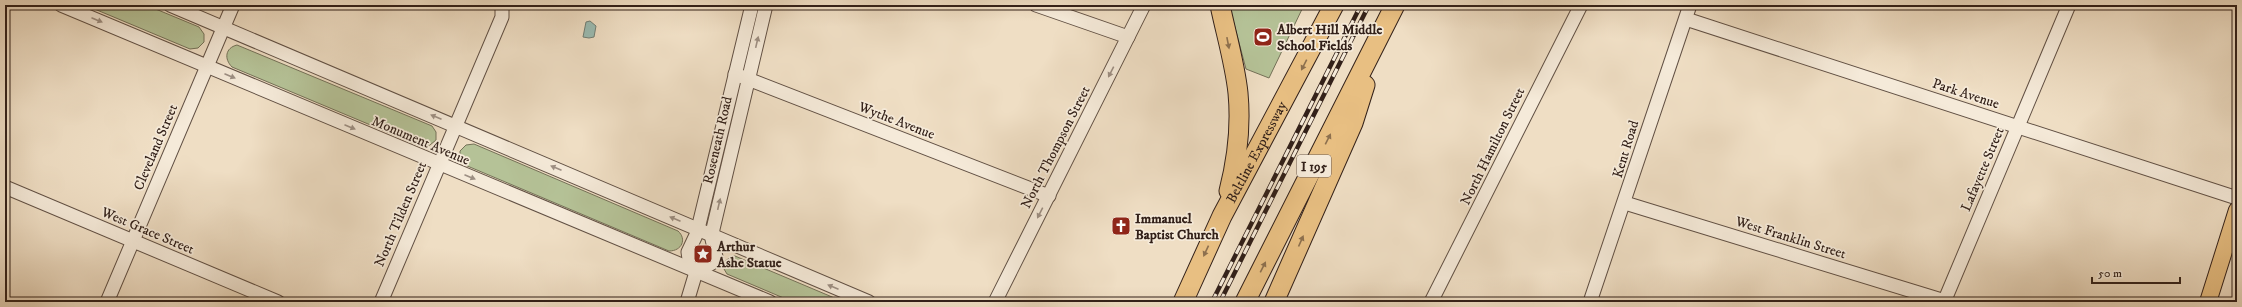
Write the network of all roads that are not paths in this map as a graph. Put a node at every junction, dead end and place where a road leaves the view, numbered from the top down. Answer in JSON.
{"nodes":[{"id":1,"x":61,"y":5,"type":"edge"},
{"id":2,"x":170,"y":5,"type":"edge"},
{"id":3,"x":233,"y":5,"type":"edge"},
{"id":4,"x":502,"y":5,"type":"edge"},
{"id":5,"x":752,"y":5,"type":"edge"},
{"id":6,"x":766,"y":5,"type":"edge"},
{"id":7,"x":1036,"y":5,"type":"edge"},
{"id":8,"x":1144,"y":5,"type":"edge"},
{"id":9,"x":1220,"y":5,"type":"edge"},
{"id":10,"x":1334,"y":5,"type":"edge"},
{"id":11,"x":1395,"y":5,"type":"edge"},
{"id":12,"x":1581,"y":5,"type":"edge"},
{"id":13,"x":1690,"y":5,"type":"edge"},
{"id":14,"x":2069,"y":5,"type":"edge"},
{"id":15,"x":1686,"y":19,"type":"junction"},
{"id":16,"x":224,"y":28,"type":"junction"},
{"id":17,"x":1382,"y":30,"type":"junction"},
{"id":18,"x":1128,"y":37,"type":"junction"},
{"id":19,"x":207,"y":66,"type":"junction"},
{"id":20,"x":735,"y":74,"type":"junction"},
{"id":21,"x":748,"y":80,"type":"junction"},
{"id":22,"x":455,"y":125,"type":"junction"},
{"id":23,"x":2017,"y":127,"type":"junction"},
{"id":24,"x":438,"y":164,"type":"junction"},
{"id":25,"x":5,"y":187,"type":"edge"},
{"id":26,"x":1049,"y":196,"type":"junction"},
{"id":27,"x":2237,"y":198,"type":"edge"},
{"id":28,"x":1625,"y":202,"type":"junction"},
{"id":29,"x":2237,"y":210,"type":"edge"},
{"id":30,"x":1222,"y":216,"type":"junction"},
{"id":31,"x":698,"y":228,"type":"junction"},
{"id":32,"x":712,"y":234,"type":"junction"},
{"id":33,"x":133,"y":241,"type":"junction"},
{"id":34,"x":696,"y":272,"type":"junction"},
{"id":35,"x":107,"y":302,"type":"edge"},
{"id":36,"x":278,"y":302,"type":"edge"},
{"id":37,"x":381,"y":302,"type":"edge"},
{"id":38,"x":687,"y":302,"type":"edge"},
{"id":39,"x":770,"y":302,"type":"edge"},
{"id":40,"x":869,"y":302,"type":"edge"},
{"id":41,"x":995,"y":302,"type":"edge"},
{"id":42,"x":1183,"y":302,"type":"edge"},
{"id":43,"x":1245,"y":302,"type":"edge"},
{"id":44,"x":1274,"y":302,"type":"edge"},
{"id":45,"x":1431,"y":302,"type":"edge"},
{"id":46,"x":1590,"y":302,"type":"edge"},
{"id":47,"x":1945,"y":302,"type":"edge"},
{"id":48,"x":2208,"y":302,"type":"edge"}],
"edges":[{"from":1,"to":19,"type":"street","name":"Monument Avenue","one_way":true},
{"from":2,"to":16,"type":"street","name":"Monument Avenue"},
{"from":3,"to":16,"type":"street","name":"Cleveland Street"},
{"from":4,"to":22,"type":"street","name":"North Tilden Street"},
{"from":5,"to":20,"type":"street","name":"Roseneath Road"},
{"from":21,"to":6,"type":"street","name":"Roseneath Road","one_way":true},
{"from":7,"to":18,"type":"street"},
{"from":8,"to":18,"type":"street","name":"North Thompson Street"},
{"from":9,"to":30,"type":"highway","one_way":true},
{"from":10,"to":30,"type":"highway","name":"Beltline Expressway","one_way":true},
{"from":11,"to":17,"type":"highway","number":"I 195"},
{"from":12,"to":45,"type":"street","name":"North Hamilton Street"},
{"from":13,"to":15,"type":"street","name":"Kent Road"},
{"from":14,"to":23,"type":"street","name":"Lafayette Street"},
{"from":15,"to":23,"type":"street","name":"Park Avenue"},
{"from":15,"to":28,"type":"street","name":"Kent Road"},
{"from":16,"to":19,"type":"street","name":"Cleveland Street"},
{"from":22,"to":16,"type":"street","name":"Monument Avenue","one_way":true},
{"from":43,"to":17,"type":"highway","number":"I 195","one_way":true},
{"from":44,"to":17,"type":"highway","one_way":true},
{"from":18,"to":26,"type":"street","name":"North Thompson Street","one_way":true},
{"from":19,"to":24,"type":"street","name":"Monument Avenue","one_way":true},
{"from":19,"to":33,"type":"street","name":"Cleveland Street"},
{"from":20,"to":21,"type":"street","name":"Wythe Avenue"},
{"from":20,"to":31,"type":"street","name":"Roseneath Road"},
{"from":21,"to":26,"type":"street","name":"Wythe Avenue"},
{"from":32,"to":21,"type":"street","name":"Roseneath Road","one_way":true},
{"from":22,"to":24,"type":"street","name":"North Tilden Street"},
{"from":31,"to":22,"type":"street","name":"Monument Avenue","one_way":true},
{"from":23,"to":27,"type":"street","name":"Park Avenue"},
{"from":23,"to":47,"type":"street","name":"Lafayette Street"},
{"from":24,"to":34,"type":"street","name":"Monument Avenue","one_way":true},
{"from":24,"to":37,"type":"street","name":"North Tilden Street"},
{"from":25,"to":33,"type":"street","name":"West Grace Street"},
{"from":26,"to":41,"type":"street","name":"North Thompson Street","one_way":true},
{"from":28,"to":46,"type":"street","name":"Kent Road"},
{"from":28,"to":47,"type":"street","name":"West Franklin Street"},
{"from":29,"to":48,"type":"main road"},
{"from":30,"to":42,"type":"highway","name":"Beltline Expressway","one_way":true},
{"from":31,"to":32,"type":"street","name":"Monument Avenue"},
{"from":31,"to":34,"type":"street","name":"Roseneath Road"},
{"from":32,"to":34,"type":"street","name":"Roseneath Road"},
{"from":40,"to":32,"type":"street","name":"Monument Avenue","one_way":true},
{"from":33,"to":35,"type":"street","name":"Cleveland Street"},
{"from":33,"to":36,"type":"street","name":"West Grace Street"},
{"from":34,"to":38,"type":"street"},
{"from":34,"to":39,"type":"street","name":"Monument Avenue"}]}
